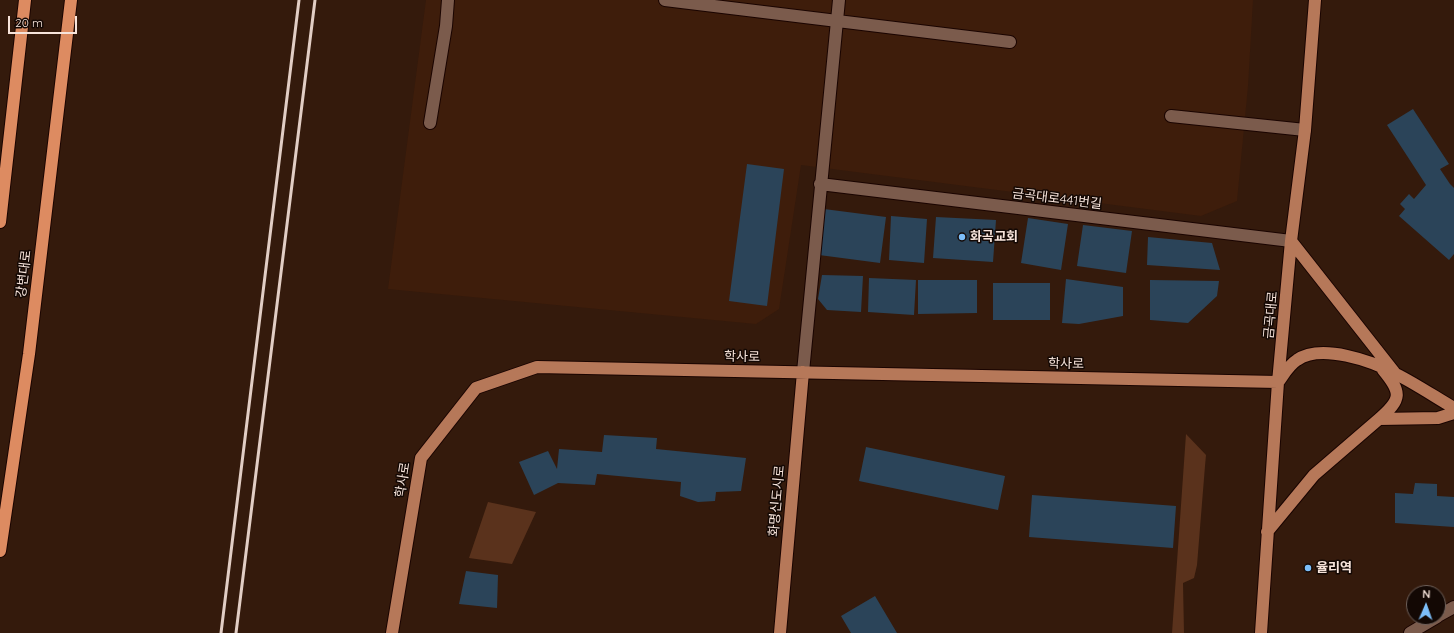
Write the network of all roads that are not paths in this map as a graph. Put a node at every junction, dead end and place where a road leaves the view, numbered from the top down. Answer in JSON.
{"nodes":[{"id":1,"x":26,"y":0,"type":"edge"},
{"id":2,"x":71,"y":0,"type":"edge"},
{"id":3,"x":448,"y":0,"type":"edge"},
{"id":4,"x":665,"y":0,"type":"edge"},
{"id":5,"x":839,"y":0,"type":"edge"},
{"id":6,"x":1315,"y":0,"type":"edge"},
{"id":7,"x":836,"y":21,"type":"junction"},
{"id":8,"x":1010,"y":42,"type":"dead end"},
{"id":9,"x":1171,"y":116,"type":"dead end"},
{"id":10,"x":430,"y":122,"type":"dead end"},
{"id":11,"x":1305,"y":130,"type":"junction"},
{"id":12,"x":820,"y":184,"type":"junction"},
{"id":13,"x":0,"y":222,"type":"edge"},
{"id":14,"x":1291,"y":241,"type":"junction"},
{"id":15,"x":1382,"y":368,"type":"junction"},
{"id":16,"x":803,"y":372,"type":"junction"},
{"id":17,"x":1395,"y":373,"type":"junction"},
{"id":18,"x":1278,"y":382,"type":"junction"},
{"id":19,"x":1454,"y":408,"type":"edge"},
{"id":20,"x":1454,"y":413,"type":"edge"},
{"id":21,"x":1379,"y":419,"type":"junction"},
{"id":22,"x":1268,"y":532,"type":"junction"},
{"id":23,"x":0,"y":551,"type":"edge"},
{"id":24,"x":1424,"y":625,"type":"edge"},
{"id":25,"x":392,"y":633,"type":"edge"},
{"id":26,"x":780,"y":633,"type":"edge"},
{"id":27,"x":1261,"y":633,"type":"edge"},
{"id":28,"x":1410,"y":633,"type":"edge"}],
"edges":[{"from":1,"to":13,"type":"highway"},
{"from":2,"to":23,"type":"highway","name":"강변대로"},
{"from":3,"to":10,"type":"street"},
{"from":4,"to":7,"type":"street"},
{"from":5,"to":7,"type":"street"},
{"from":6,"to":11,"type":"main road","name":"금곡대로"},
{"from":7,"to":8,"type":"street"},
{"from":7,"to":12,"type":"street"},
{"from":9,"to":11,"type":"street"},
{"from":11,"to":14,"type":"main road","name":"금곡대로"},
{"from":12,"to":14,"type":"street","name":"금곡대로441번길"},
{"from":12,"to":16,"type":"street"},
{"from":14,"to":17,"type":"main road"},
{"from":14,"to":18,"type":"main road","name":"금곡대로"},
{"from":15,"to":17,"type":"main road"},
{"from":15,"to":18,"type":"main road"},
{"from":15,"to":21,"type":"main road"},
{"from":16,"to":18,"type":"main road","name":"학사로"},
{"from":16,"to":25,"type":"main road","name":"학사로"},
{"from":16,"to":26,"type":"main road","name":"화명신도시로"},
{"from":17,"to":19,"type":"main road"},
{"from":18,"to":22,"type":"main road","name":"금곡대로"},
{"from":20,"to":21,"type":"main road"},
{"from":21,"to":22,"type":"main road"},
{"from":22,"to":27,"type":"main road","name":"금곡대로"},
{"from":24,"to":28,"type":"street"}]}
